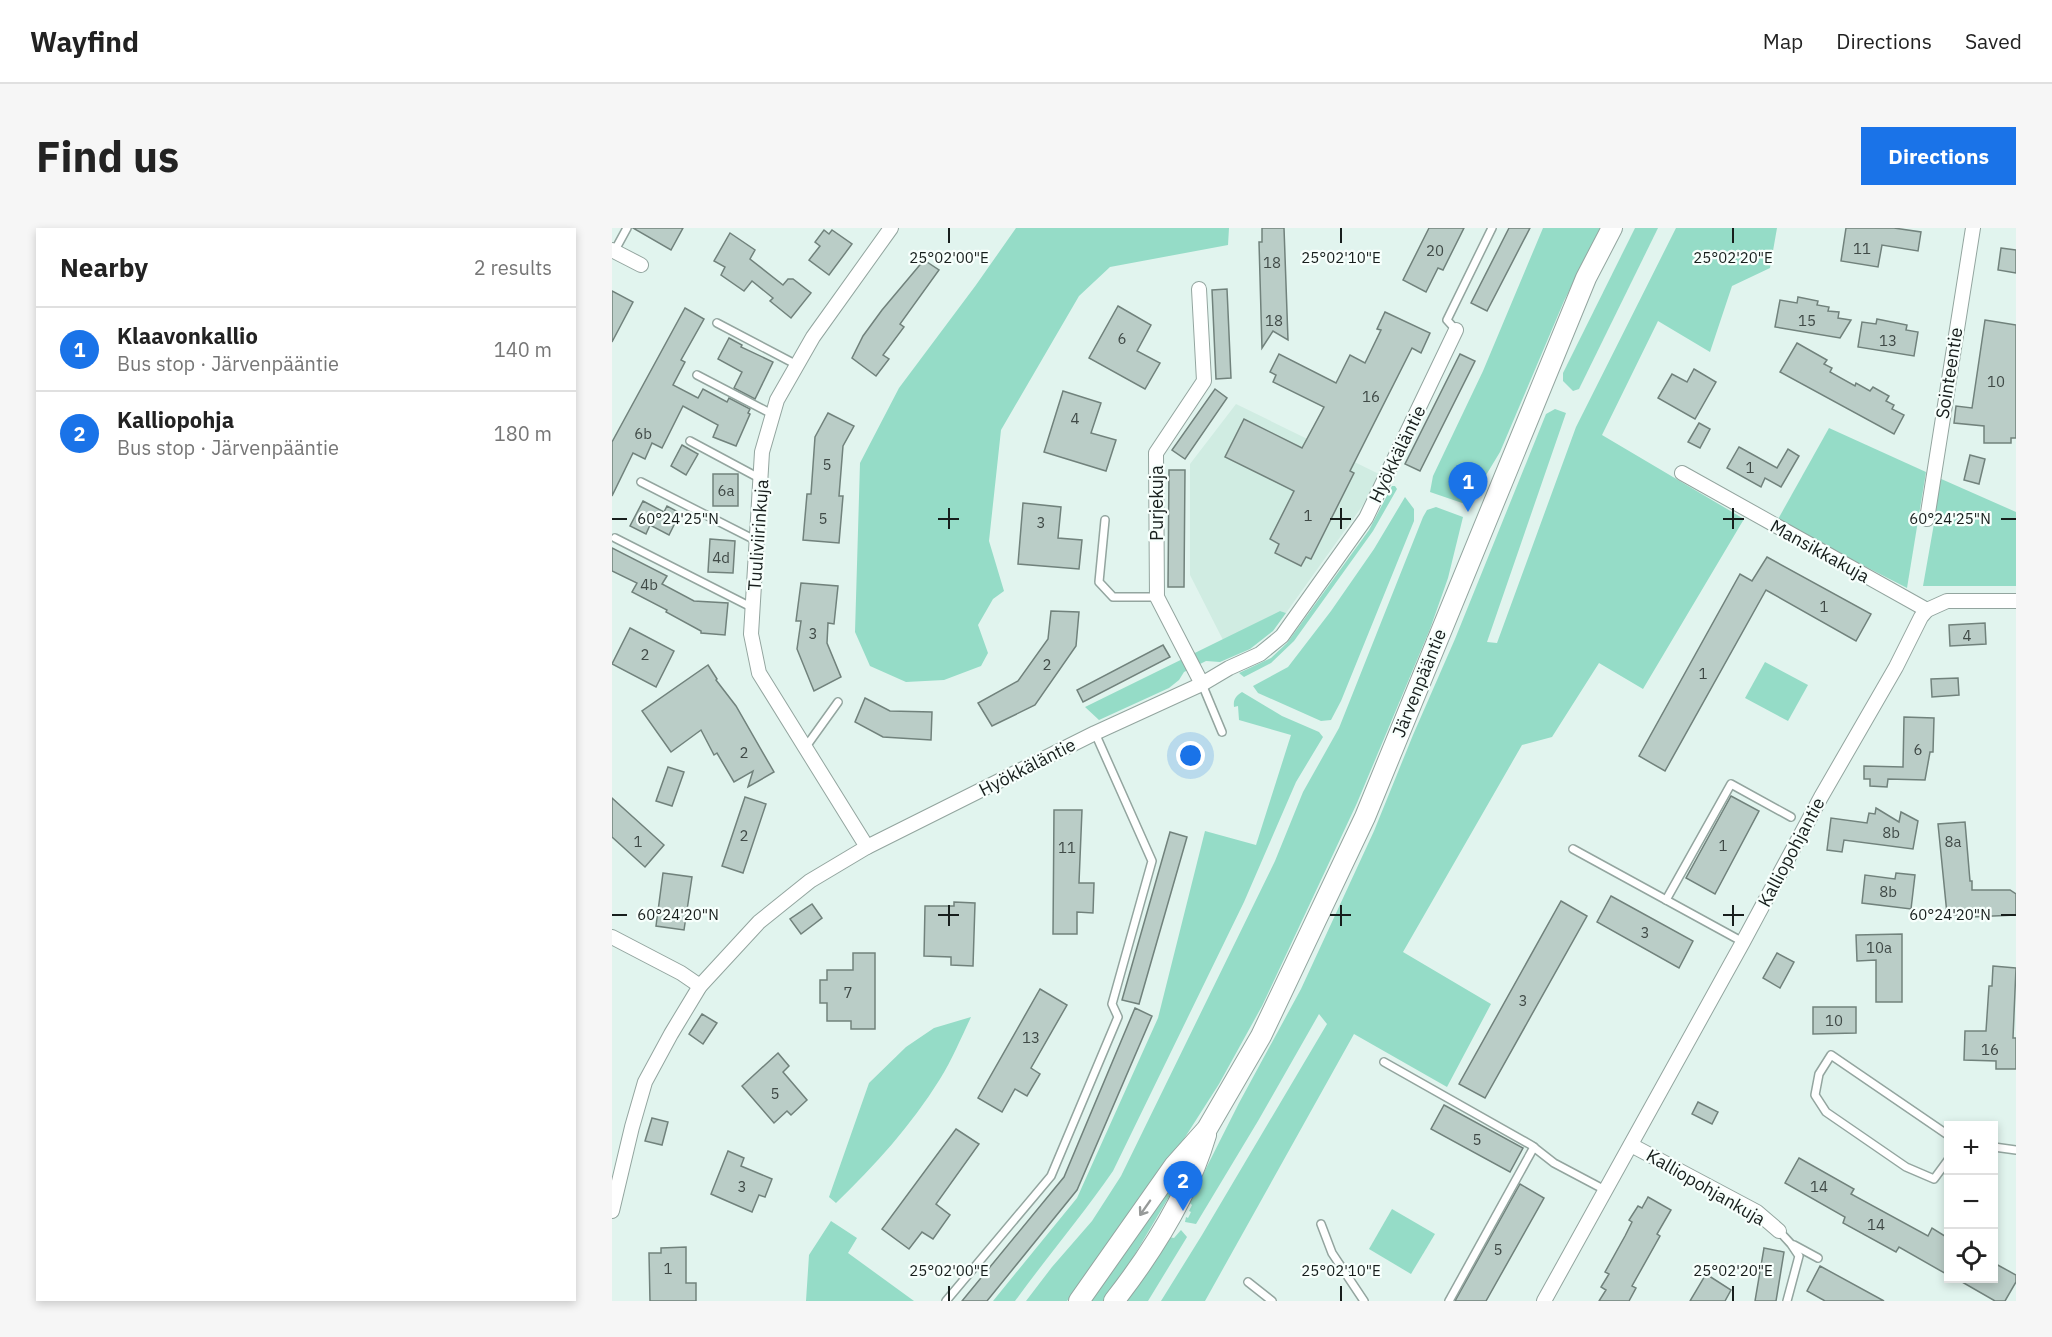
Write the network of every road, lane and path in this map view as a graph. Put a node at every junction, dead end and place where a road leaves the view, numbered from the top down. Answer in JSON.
{"nodes":[{"id":1,"x":627,"y":228,"type":"edge"},
{"id":2,"x":891,"y":228,"type":"edge"},
{"id":3,"x":1492,"y":228,"type":"edge"},
{"id":4,"x":1612,"y":228,"type":"edge"},
{"id":5,"x":1973,"y":228,"type":"edge"},
{"id":6,"x":613,"y":249,"type":"edge"},
{"id":7,"x":641,"y":265,"type":"dead end"},
{"id":8,"x":1199,"y":289,"type":"dead end"},
{"id":9,"x":717,"y":323,"type":"dead end"},
{"id":10,"x":1456,"y":330,"type":"joint"},
{"id":11,"x":797,"y":365,"type":"junction"},
{"id":12,"x":697,"y":375,"type":"dead end"},
{"id":13,"x":772,"y":414,"type":"junction"},
{"id":14,"x":690,"y":441,"type":"dead end"},
{"id":15,"x":1682,"y":473,"type":"dead end"},
{"id":16,"x":761,"y":479,"type":"junction"},
{"id":17,"x":641,"y":482,"type":"dead end"},
{"id":18,"x":1927,"y":519,"type":"dead end"},
{"id":19,"x":1105,"y":520,"type":"dead end"},
{"id":20,"x":615,"y":538,"type":"dead end"},
{"id":21,"x":757,"y":541,"type":"junction"},
{"id":22,"x":1157,"y":597,"type":"junction"},
{"id":23,"x":2016,"y":600,"type":"edge"},
{"id":24,"x":753,"y":608,"type":"junction"},
{"id":25,"x":1927,"y":610,"type":"junction"},
{"id":26,"x":1202,"y":684,"type":"junction"},
{"id":27,"x":838,"y":702,"type":"dead end"},
{"id":28,"x":1222,"y":732,"type":"dead end"},
{"id":29,"x":1095,"y":733,"type":"junction"},
{"id":30,"x":805,"y":748,"type":"junction"},
{"id":31,"x":1791,"y":817,"type":"dead end"},
{"id":32,"x":867,"y":847,"type":"junction"},
{"id":33,"x":1573,"y":849,"type":"dead end"},
{"id":34,"x":1666,"y":900,"type":"junction"},
{"id":35,"x":612,"y":937,"type":"edge"},
{"id":36,"x":1743,"y":942,"type":"junction"},
{"id":37,"x":700,"y":986,"type":"junction"},
{"id":38,"x":1384,"y":1062,"type":"dead end"},
{"id":39,"x":1208,"y":1129,"type":"junction"},
{"id":40,"x":1944,"y":1132,"type":"edge"},
{"id":41,"x":1631,"y":1145,"type":"junction"},
{"id":42,"x":1534,"y":1146,"type":"junction"},
{"id":43,"x":1998,"y":1148,"type":"edge"},
{"id":44,"x":2016,"y":1150,"type":"edge"},
{"id":45,"x":1944,"y":1166,"type":"edge"},
{"id":46,"x":1605,"y":1190,"type":"junction"},
{"id":47,"x":612,"y":1211,"type":"edge"},
{"id":48,"x":1321,"y":1224,"type":"dead end"},
{"id":49,"x":1779,"y":1231,"type":"joint"},
{"id":50,"x":1791,"y":1244,"type":"junction"},
{"id":51,"x":1818,"y":1258,"type":"dead end"},
{"id":52,"x":1248,"y":1282,"type":"dead end"},
{"id":53,"x":946,"y":1301,"type":"edge"},
{"id":54,"x":1079,"y":1301,"type":"edge"},
{"id":55,"x":1114,"y":1301,"type":"edge"},
{"id":56,"x":1272,"y":1301,"type":"edge"},
{"id":57,"x":1364,"y":1301,"type":"edge"},
{"id":58,"x":1449,"y":1301,"type":"edge"},
{"id":59,"x":1544,"y":1301,"type":"edge"},
{"id":60,"x":1787,"y":1301,"type":"edge"}],
"edges":[{"from":1,"to":6,"type":"lane"},
{"from":2,"to":11,"type":"street","name":"Tuuliviirinkuja"},
{"from":3,"to":10,"type":"lane"},
{"from":4,"to":39,"type":"main road","name":"Järvenpääntie"},
{"from":5,"to":18,"type":"street","name":"Sointeentie"},
{"from":6,"to":7,"type":"street"},
{"from":8,"to":22,"type":"street","name":"Purjekuja"},
{"from":9,"to":11,"type":"lane"},
{"from":10,"to":26,"type":"street","name":"Hyökkäläntie"},
{"from":11,"to":13,"type":"street","name":"Tuuliviirinkuja"},
{"from":12,"to":13,"type":"lane"},
{"from":13,"to":16,"type":"street","name":"Tuuliviirinkuja"},
{"from":14,"to":16,"type":"lane"},
{"from":15,"to":25,"type":"street","name":"Mansikkakuja"},
{"from":16,"to":21,"type":"street","name":"Tuuliviirinkuja"},
{"from":17,"to":21,"type":"lane"},
{"from":19,"to":22,"type":"lane"},
{"from":20,"to":24,"type":"lane"},
{"from":21,"to":24,"type":"street","name":"Tuuliviirinkuja"},
{"from":22,"to":26,"type":"street","name":"Purjekuja"},
{"from":23,"to":25,"type":"street"},
{"from":24,"to":30,"type":"street","name":"Tuuliviirinkuja"},
{"from":25,"to":36,"type":"street","name":"Kalliopohjantie"},
{"from":26,"to":28,"type":"lane"},
{"from":26,"to":29,"type":"street","name":"Hyökkäläntie"},
{"from":27,"to":30,"type":"lane"},
{"from":29,"to":32,"type":"street","name":"Hyökkäläntie"},
{"from":29,"to":53,"type":"lane"},
{"from":30,"to":32,"type":"street","name":"Tuuliviirinkuja"},
{"from":31,"to":34,"type":"lane"},
{"from":32,"to":37,"type":"street","name":"Hyökkäläntie"},
{"from":33,"to":34,"type":"lane"},
{"from":34,"to":36,"type":"lane"},
{"from":35,"to":37,"type":"street"},
{"from":36,"to":41,"type":"street","name":"Kalliopohjantie"},
{"from":37,"to":47,"type":"street","name":"Hyökkäläntie"},
{"from":38,"to":42,"type":"lane"},
{"from":39,"to":54,"type":"main road","name":"Järvenpääntie","one_way":true},
{"from":39,"to":55,"type":"main road","name":"Järvenpääntie"},
{"from":40,"to":45,"type":"lane"},
{"from":41,"to":46,"type":"street","name":"Kalliopohjantie"},
{"from":41,"to":49,"type":"street","name":"Kalliopohjankuja"},
{"from":42,"to":46,"type":"lane"},
{"from":42,"to":58,"type":"lane"},
{"from":43,"to":44,"type":"lane"},
{"from":46,"to":59,"type":"street","name":"Kalliopohjantie"},
{"from":48,"to":57,"type":"lane"},
{"from":49,"to":50,"type":"lane"},
{"from":50,"to":51,"type":"lane"},
{"from":50,"to":60,"type":"lane"},
{"from":52,"to":56,"type":"lane"}]}
